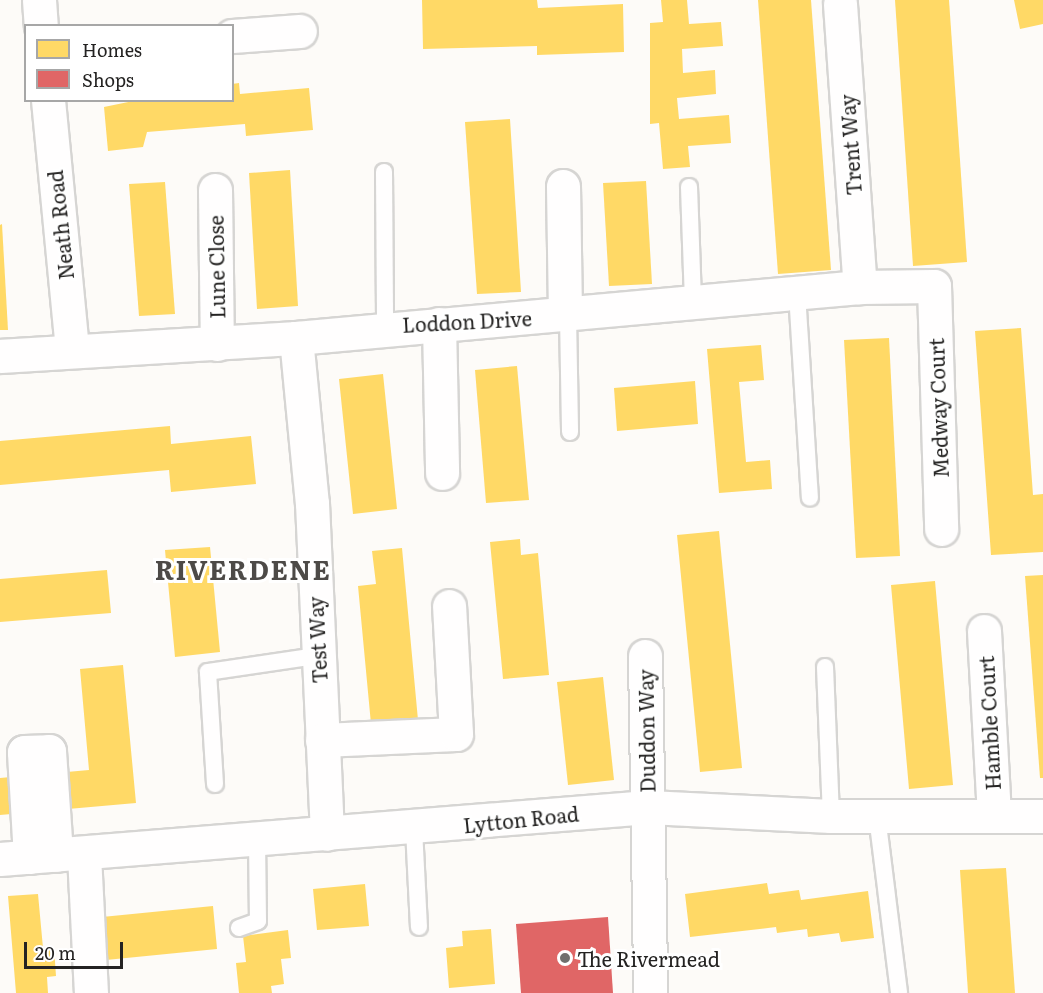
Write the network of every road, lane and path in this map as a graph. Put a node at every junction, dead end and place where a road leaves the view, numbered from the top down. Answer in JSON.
{"nodes":[{"id":1,"x":39,"y":0,"type":"edge"},
{"id":2,"x":840,"y":4,"type":"dead end"},
{"id":3,"x":41,"y":24,"type":"edge"},
{"id":4,"x":300,"y":31,"type":"dead end"},
{"id":5,"x":234,"y":36,"type":"edge"},
{"id":6,"x":48,"y":102,"type":"edge"},
{"id":7,"x":384,"y":172,"type":"dead end"},
{"id":8,"x":563,"y":186,"type":"dead end"},
{"id":9,"x":689,"y":187,"type":"dead end"},
{"id":10,"x":215,"y":190,"type":"dead end"},
{"id":11,"x":934,"y":286,"type":"joint"},
{"id":12,"x":860,"y":287,"type":"junction"},
{"id":13,"x":798,"y":293,"type":"junction"},
{"id":14,"x":693,"y":300,"type":"junction"},
{"id":15,"x":567,"y":315,"type":"junction"},
{"id":16,"x":439,"y":324,"type":"junction"},
{"id":17,"x":385,"y":326,"type":"junction"},
{"id":18,"x":296,"y":338,"type":"junction"},
{"id":19,"x":217,"y":344,"type":"junction"},
{"id":20,"x":72,"y":349,"type":"junction"},
{"id":21,"x":0,"y":356,"type":"edge"},
{"id":22,"x":570,"y":432,"type":"dead end"},
{"id":23,"x":442,"y":473,"type":"dead end"},
{"id":24,"x":810,"y":498,"type":"dead end"},
{"id":25,"x":941,"y":529,"type":"dead end"},
{"id":26,"x":449,"y":606,"type":"dead end"},
{"id":27,"x":984,"y":631,"type":"dead end"},
{"id":28,"x":316,"y":656,"type":"junction"},
{"id":29,"x":645,"y":656,"type":"dead end"},
{"id":30,"x":825,"y":667,"type":"dead end"},
{"id":31,"x":322,"y":740,"type":"junction"},
{"id":32,"x":215,"y":784,"type":"dead end"},
{"id":33,"x":648,"y":807,"type":"junction"},
{"id":34,"x":994,"y":814,"type":"junction"},
{"id":35,"x":831,"y":816,"type":"junction"},
{"id":36,"x":877,"y":816,"type":"junction"},
{"id":37,"x":1043,"y":816,"type":"edge"},
{"id":38,"x":414,"y":829,"type":"junction"},
{"id":39,"x":327,"y":834,"type":"junction"},
{"id":40,"x":257,"y":841,"type":"junction"},
{"id":41,"x":43,"y":856,"type":"edge"},
{"id":42,"x":419,"y":927,"type":"dead end"},
{"id":43,"x":239,"y":928,"type":"dead end"},
{"id":44,"x":91,"y":993,"type":"edge"},
{"id":45,"x":650,"y":993,"type":"edge"},
{"id":46,"x":899,"y":993,"type":"edge"}],
"edges":[{"from":1,"to":3,"type":"street"},
{"from":2,"to":12,"type":"street","name":"Trent Way"},
{"from":4,"to":5,"type":"street"},
{"from":6,"to":20,"type":"street","name":"Neath Road"},
{"from":7,"to":17,"type":"lane"},
{"from":8,"to":15,"type":"street"},
{"from":9,"to":14,"type":"lane"},
{"from":10,"to":19,"type":"street","name":"Lune Close"},
{"from":11,"to":12,"type":"street","name":"Loddon Drive"},
{"from":11,"to":25,"type":"street","name":"Medway Court"},
{"from":12,"to":13,"type":"street","name":"Loddon Drive"},
{"from":13,"to":14,"type":"street","name":"Loddon Drive"},
{"from":13,"to":24,"type":"lane"},
{"from":14,"to":15,"type":"street","name":"Loddon Drive"},
{"from":15,"to":16,"type":"street","name":"Loddon Drive"},
{"from":15,"to":22,"type":"lane"},
{"from":16,"to":17,"type":"street","name":"Loddon Drive"},
{"from":16,"to":23,"type":"street"},
{"from":17,"to":18,"type":"street","name":"Loddon Drive"},
{"from":18,"to":19,"type":"street","name":"Loddon Drive"},
{"from":18,"to":28,"type":"street","name":"Test Way"},
{"from":19,"to":20,"type":"street","name":"Loddon Drive"},
{"from":20,"to":21,"type":"street","name":"Loddon Drive"},
{"from":26,"to":31,"type":"street"},
{"from":27,"to":34,"type":"street","name":"Hamble Court"},
{"from":28,"to":31,"type":"street","name":"Test Way"},
{"from":28,"to":32,"type":"lane"},
{"from":29,"to":33,"type":"street","name":"Duddon Way"},
{"from":30,"to":35,"type":"lane"},
{"from":31,"to":39,"type":"street","name":"Test Way"},
{"from":33,"to":35,"type":"street","name":"Lytton Road"},
{"from":33,"to":38,"type":"street","name":"Lytton Road"},
{"from":33,"to":45,"type":"street","name":"Duddon Way"},
{"from":34,"to":36,"type":"street","name":"Lytton Road"},
{"from":34,"to":37,"type":"street","name":"Lytton Road"},
{"from":35,"to":36,"type":"street","name":"Lytton Road"},
{"from":36,"to":46,"type":"lane"},
{"from":38,"to":39,"type":"street","name":"Lytton Road"},
{"from":38,"to":42,"type":"lane"},
{"from":39,"to":40,"type":"street","name":"Lytton Road"},
{"from":40,"to":41,"type":"street","name":"Lytton Road"},
{"from":40,"to":43,"type":"lane"},
{"from":41,"to":44,"type":"street"}]}
